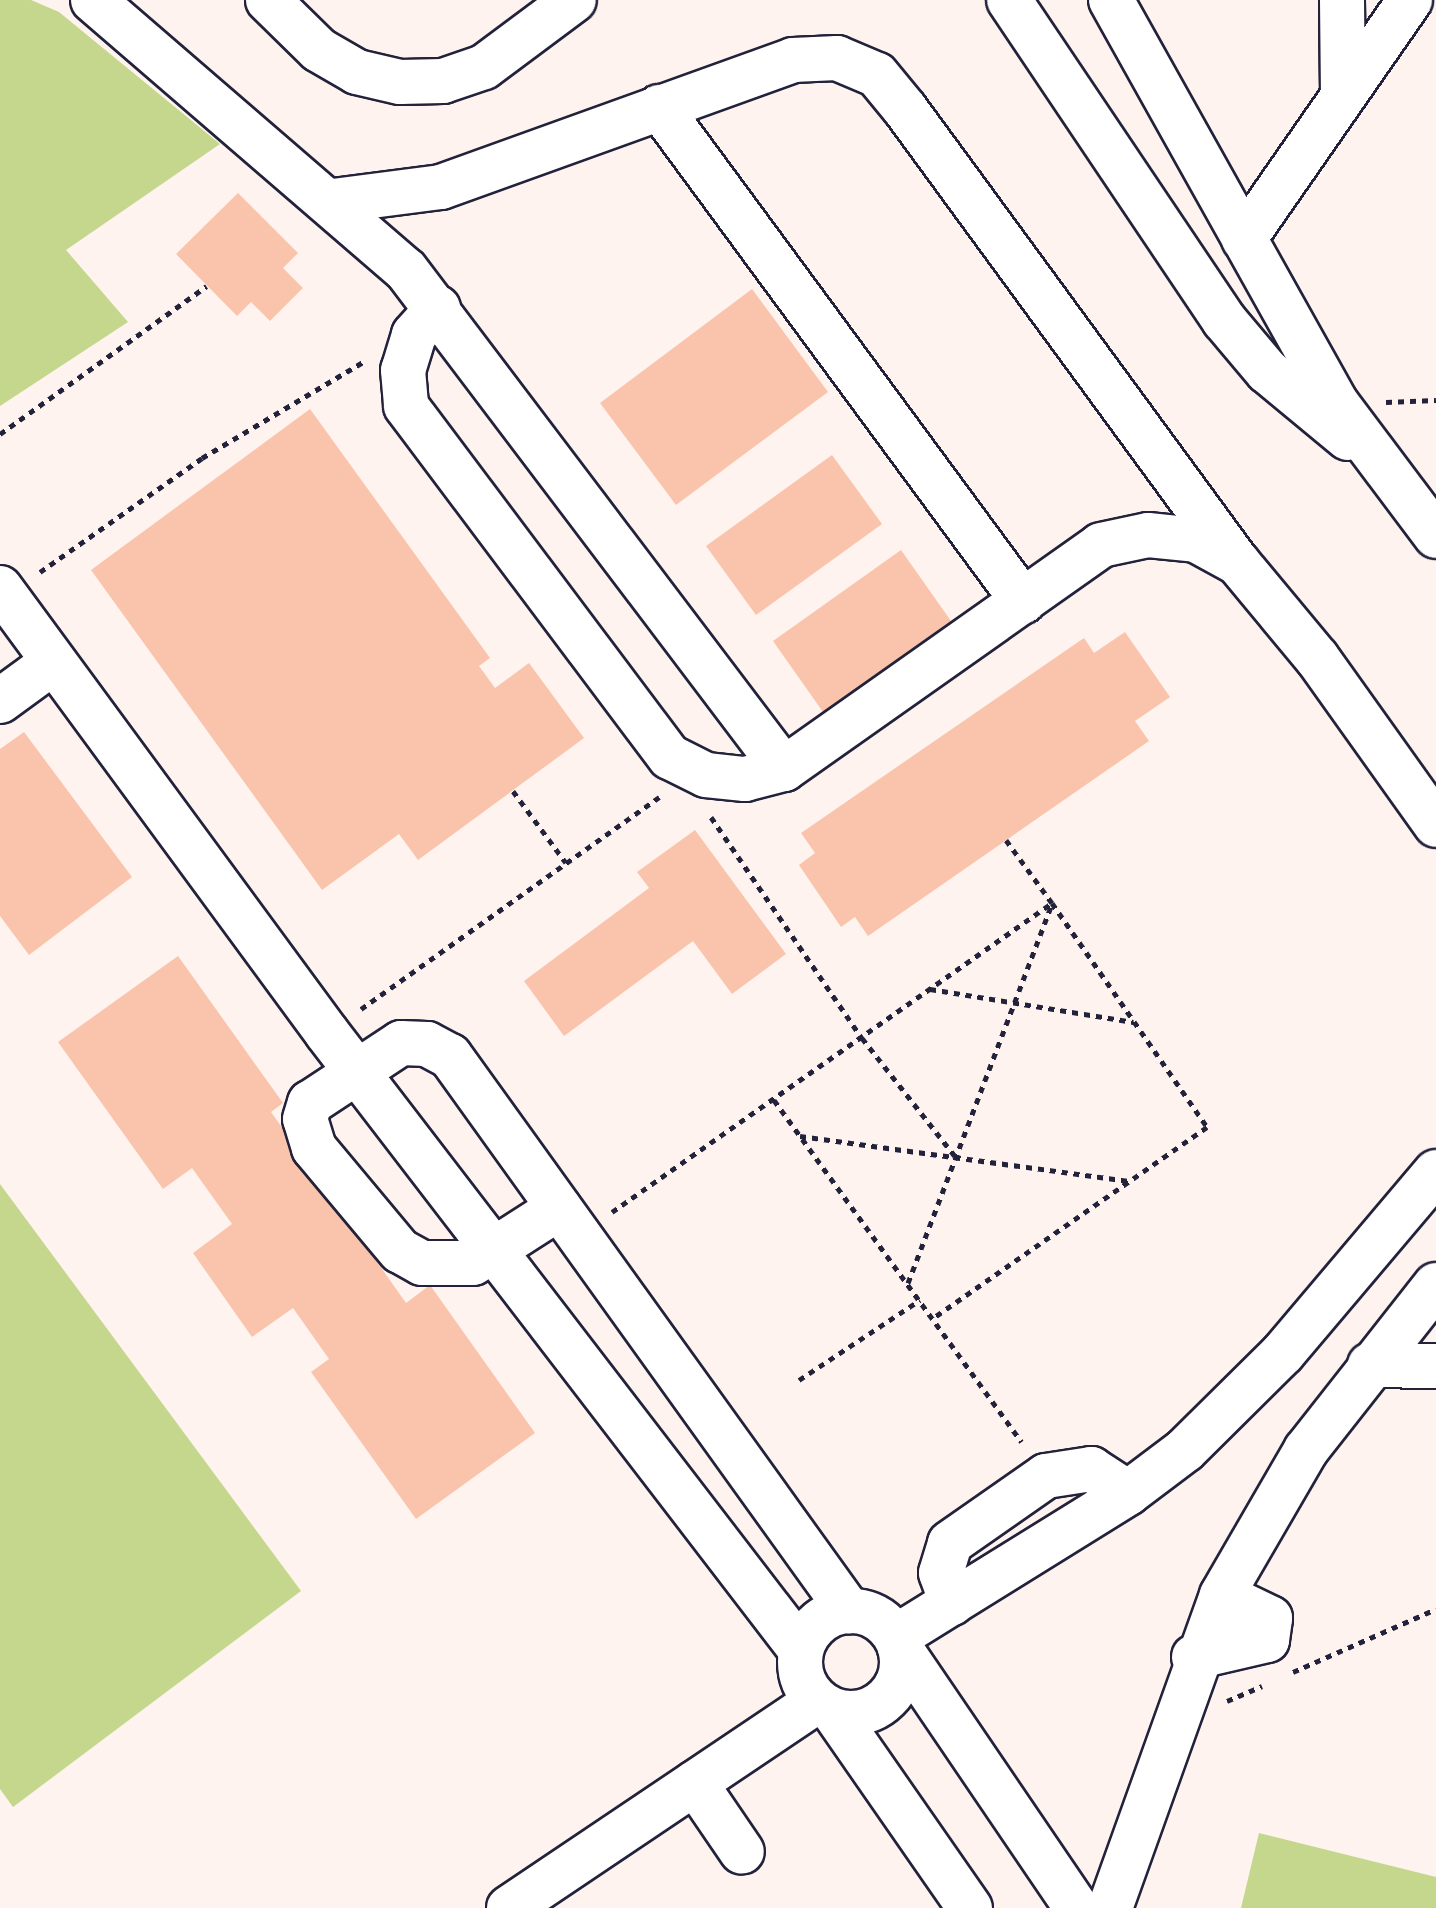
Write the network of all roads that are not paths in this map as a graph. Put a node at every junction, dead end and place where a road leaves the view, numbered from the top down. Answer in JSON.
{"nodes":[{"id":1,"x":93,"y":0,"type":"edge"},
{"id":2,"x":268,"y":0,"type":"edge"},
{"id":3,"x":574,"y":0,"type":"edge"},
{"id":4,"x":1009,"y":0,"type":"edge"},
{"id":5,"x":1111,"y":0,"type":"edge"},
{"id":6,"x":1342,"y":0,"type":"edge"},
{"id":7,"x":1410,"y":0,"type":"edge"},
{"id":8,"x":1343,"y":96,"type":"junction"},
{"id":9,"x":659,"y":107,"type":"junction"},
{"id":10,"x":333,"y":201,"type":"junction"},
{"id":11,"x":1244,"y":239,"type":"junction"},
{"id":12,"x":426,"y":321,"type":"junction"},
{"id":13,"x":1371,"y":454,"type":"junction"},
{"id":14,"x":1436,"y":536,"type":"edge"},
{"id":15,"x":1238,"y":563,"type":"junction"},
{"id":16,"x":3,"y":592,"type":"edge"},
{"id":17,"x":1023,"y":601,"type":"junction"},
{"id":18,"x":52,"y":663,"type":"junction"},
{"id":19,"x":0,"y":701,"type":"edge"},
{"id":20,"x":784,"y":769,"type":"junction"},
{"id":21,"x":1436,"y":825,"type":"edge"},
{"id":22,"x":354,"y":1068,"type":"junction"},
{"id":23,"x":1436,"y":1172,"type":"edge"},
{"id":24,"x":568,"y":1221,"type":"junction"},
{"id":25,"x":496,"y":1252,"type":"junction"},
{"id":26,"x":1436,"y":1285,"type":"edge"},
{"id":27,"x":1370,"y":1365,"type":"junction"},
{"id":28,"x":1436,"y":1366,"type":"edge"},
{"id":29,"x":1128,"y":1493,"type":"junction"},
{"id":30,"x":1222,"y":1595,"type":"junction"},
{"id":31,"x":952,"y":1603,"type":"junction"},
{"id":32,"x":849,"y":1611,"type":"junction"},
{"id":33,"x":898,"y":1643,"type":"junction"},
{"id":34,"x":801,"y":1650,"type":"junction"},
{"id":35,"x":1194,"y":1657,"type":"junction"},
{"id":36,"x":825,"y":1706,"type":"junction"},
{"id":37,"x":695,"y":1783,"type":"junction"},
{"id":38,"x":742,"y":1852,"type":"dead end"},
{"id":39,"x":509,"y":1908,"type":"edge"},
{"id":40,"x":970,"y":1908,"type":"edge"},
{"id":41,"x":1077,"y":1908,"type":"edge"},
{"id":42,"x":1110,"y":1908,"type":"edge"}],
"edges":[{"from":1,"to":10,"type":"street"},
{"from":2,"to":3,"type":"street"},
{"from":4,"to":13,"type":"street"},
{"from":5,"to":11,"type":"street"},
{"from":6,"to":8,"type":"street"},
{"from":7,"to":8,"type":"street"},
{"from":8,"to":11,"type":"street"},
{"from":9,"to":10,"type":"street"},
{"from":9,"to":15,"type":"street"},
{"from":9,"to":17,"type":"street"},
{"from":10,"to":12,"type":"street"},
{"from":11,"to":13,"type":"street"},
{"from":12,"to":20,"type":"street"},
{"from":12,"to":20,"type":"street"},
{"from":13,"to":14,"type":"street"},
{"from":15,"to":17,"type":"street"},
{"from":15,"to":21,"type":"street"},
{"from":16,"to":18,"type":"street"},
{"from":17,"to":20,"type":"street"},
{"from":18,"to":19,"type":"street"},
{"from":18,"to":22,"type":"street"},
{"from":22,"to":24,"type":"street"},
{"from":22,"to":25,"type":"street"},
{"from":22,"to":25,"type":"street"},
{"from":23,"to":29,"type":"street"},
{"from":24,"to":25,"type":"street"},
{"from":24,"to":32,"type":"street"},
{"from":25,"to":34,"type":"street"},
{"from":26,"to":27,"type":"street"},
{"from":27,"to":28,"type":"street"},
{"from":27,"to":30,"type":"street"},
{"from":29,"to":31,"type":"street"},
{"from":29,"to":31,"type":"street"},
{"from":30,"to":35,"type":"street"},
{"from":30,"to":35,"type":"street"},
{"from":31,"to":33,"type":"street"},
{"from":32,"to":33,"type":"street"},
{"from":32,"to":34,"type":"street"},
{"from":33,"to":36,"type":"street"},
{"from":33,"to":41,"type":"street"},
{"from":34,"to":36,"type":"street"},
{"from":35,"to":42,"type":"street"},
{"from":36,"to":37,"type":"street"},
{"from":36,"to":40,"type":"street"},
{"from":37,"to":38,"type":"street"},
{"from":37,"to":39,"type":"street"}]}
